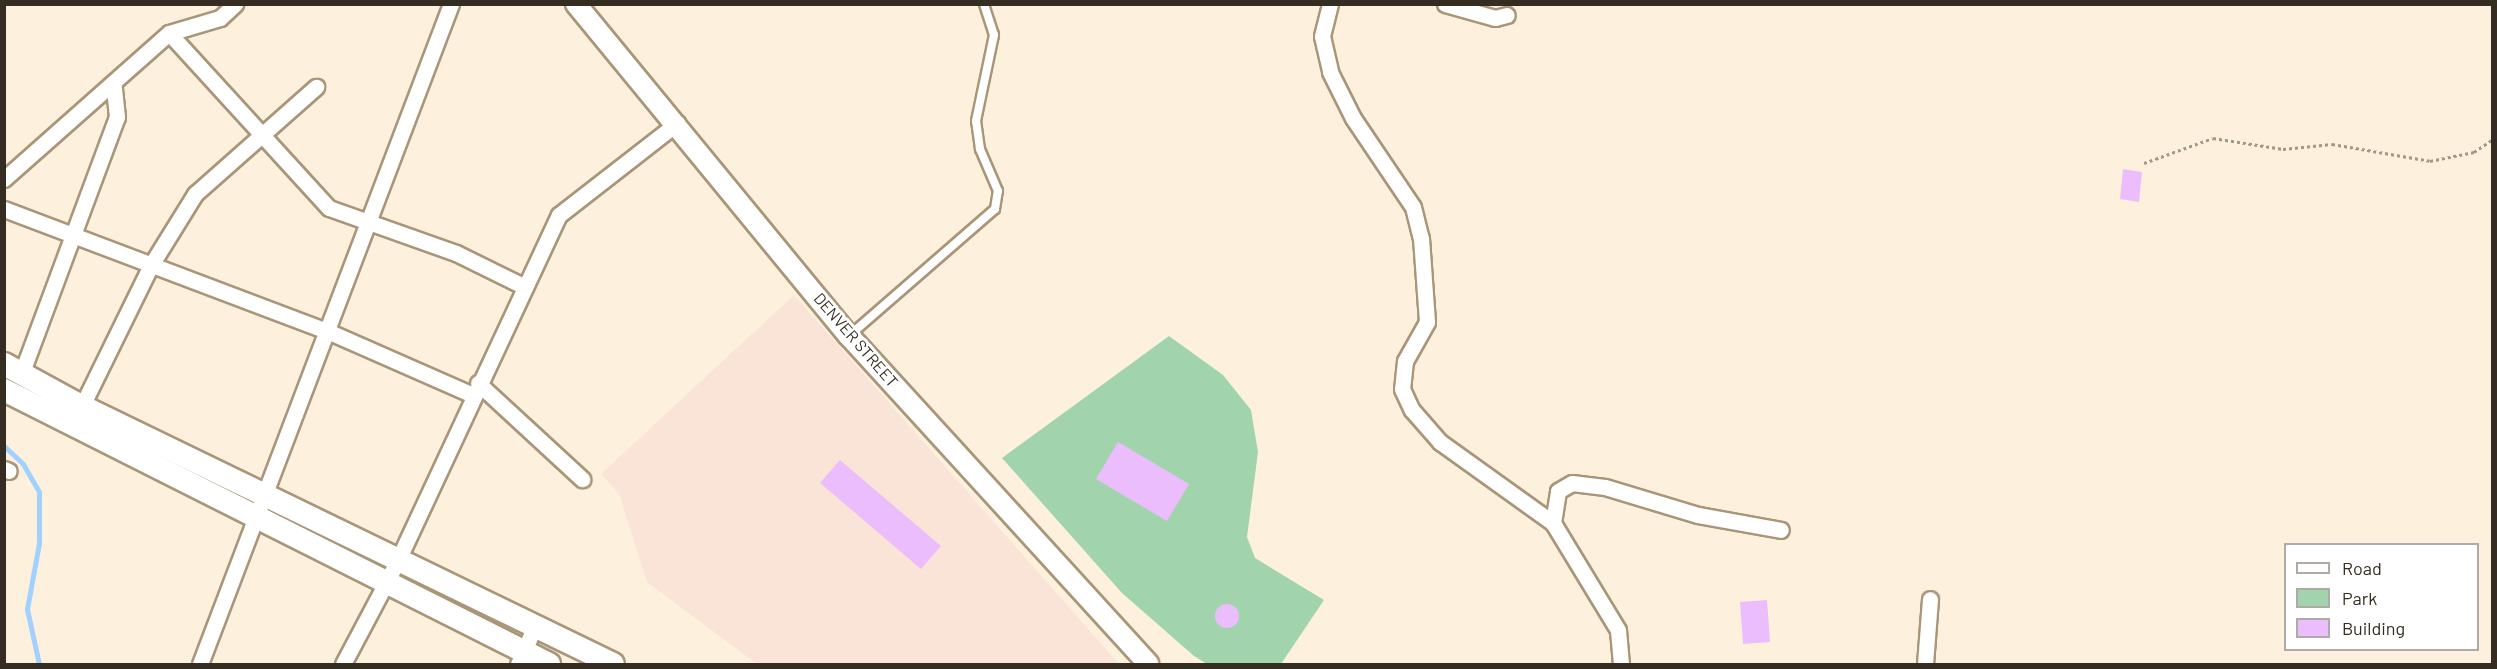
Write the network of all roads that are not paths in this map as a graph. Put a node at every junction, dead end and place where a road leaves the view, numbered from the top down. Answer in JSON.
{"nodes":[{"id":1,"x":235,"y":4,"type":"edge"},
{"id":2,"x":451,"y":4,"type":"edge"},
{"id":3,"x":576,"y":4,"type":"edge"},
{"id":4,"x":984,"y":4,"type":"edge"},
{"id":5,"x":1330,"y":4,"type":"edge"},
{"id":6,"x":1445,"y":4,"type":"edge"},
{"id":7,"x":1507,"y":15,"type":"dead end"},
{"id":8,"x":169,"y":33,"type":"junction"},
{"id":9,"x":114,"y":86,"type":"junction"},
{"id":10,"x":316,"y":87,"type":"dead end"},
{"id":11,"x":677,"y":123,"type":"junction"},
{"id":12,"x":260,"y":133,"type":"junction"},
{"id":13,"x":4,"y":179,"type":"edge"},
{"id":14,"x":4,"y":209,"type":"edge"},
{"id":15,"x":369,"y":221,"type":"junction"},
{"id":16,"x":73,"y":235,"type":"junction"},
{"id":17,"x":151,"y":265,"type":"junction"},
{"id":18,"x":525,"y":287,"type":"junction"},
{"id":19,"x":327,"y":332,"type":"junction"},
{"id":20,"x":849,"y":336,"type":"junction"},
{"id":21,"x":13,"y":368,"type":"edge"},
{"id":22,"x":475,"y":389,"type":"junction"},
{"id":23,"x":4,"y":390,"type":"edge"},
{"id":24,"x":77,"y":415,"type":"junction"},
{"id":25,"x":582,"y":479,"type":"dead end"},
{"id":26,"x":260,"y":504,"type":"junction"},
{"id":27,"x":1553,"y":522,"type":"junction"},
{"id":28,"x":1781,"y":530,"type":"dead end"},
{"id":29,"x":398,"y":560,"type":"junction"},
{"id":30,"x":386,"y":579,"type":"junction"},
{"id":31,"x":1930,"y":599,"type":"dead end"},
{"id":32,"x":535,"y":626,"type":"junction"},
{"id":33,"x":521,"y":658,"type":"edge"},
{"id":34,"x":200,"y":664,"type":"edge"},
{"id":35,"x":343,"y":664,"type":"edge"},
{"id":36,"x":549,"y":664,"type":"edge"},
{"id":37,"x":613,"y":664,"type":"edge"},
{"id":38,"x":1148,"y":664,"type":"edge"},
{"id":39,"x":1621,"y":664,"type":"edge"},
{"id":40,"x":1925,"y":664,"type":"edge"}],
"edges":[{"from":1,"to":8,"type":"street"},
{"from":2,"to":15,"type":"street"},
{"from":3,"to":11,"type":"street","name":"DENVER STREET"},
{"from":4,"to":20,"type":"lane"},
{"from":5,"to":27,"type":"street"},
{"from":6,"to":7,"type":"street"},
{"from":8,"to":9,"type":"street"},
{"from":8,"to":12,"type":"street"},
{"from":9,"to":13,"type":"street"},
{"from":9,"to":16,"type":"street"},
{"from":10,"to":12,"type":"street"},
{"from":11,"to":18,"type":"street"},
{"from":11,"to":20,"type":"street","name":"DENVER STREET"},
{"from":12,"to":15,"type":"street"},
{"from":12,"to":17,"type":"street"},
{"from":14,"to":16,"type":"street"},
{"from":15,"to":18,"type":"street"},
{"from":15,"to":19,"type":"street"},
{"from":16,"to":17,"type":"street"},
{"from":16,"to":21,"type":"street"},
{"from":17,"to":19,"type":"street"},
{"from":17,"to":24,"type":"street"},
{"from":18,"to":22,"type":"street"},
{"from":19,"to":22,"type":"street"},
{"from":19,"to":26,"type":"street"},
{"from":20,"to":38,"type":"street","name":"DENVER STREET"},
{"from":21,"to":24,"type":"main road"},
{"from":22,"to":25,"type":"street"},
{"from":22,"to":29,"type":"street"},
{"from":23,"to":24,"type":"main road"},
{"from":24,"to":26,"type":"main road"},
{"from":26,"to":29,"type":"main road"},
{"from":26,"to":30,"type":"main road"},
{"from":26,"to":34,"type":"street"},
{"from":27,"to":28,"type":"street"},
{"from":27,"to":39,"type":"street"},
{"from":29,"to":30,"type":"street"},
{"from":29,"to":32,"type":"main road"},
{"from":30,"to":33,"type":"main road"},
{"from":30,"to":35,"type":"street"},
{"from":31,"to":40,"type":"street"},
{"from":32,"to":33,"type":"street"},
{"from":32,"to":37,"type":"main road"},
{"from":33,"to":36,"type":"main road"}]}
